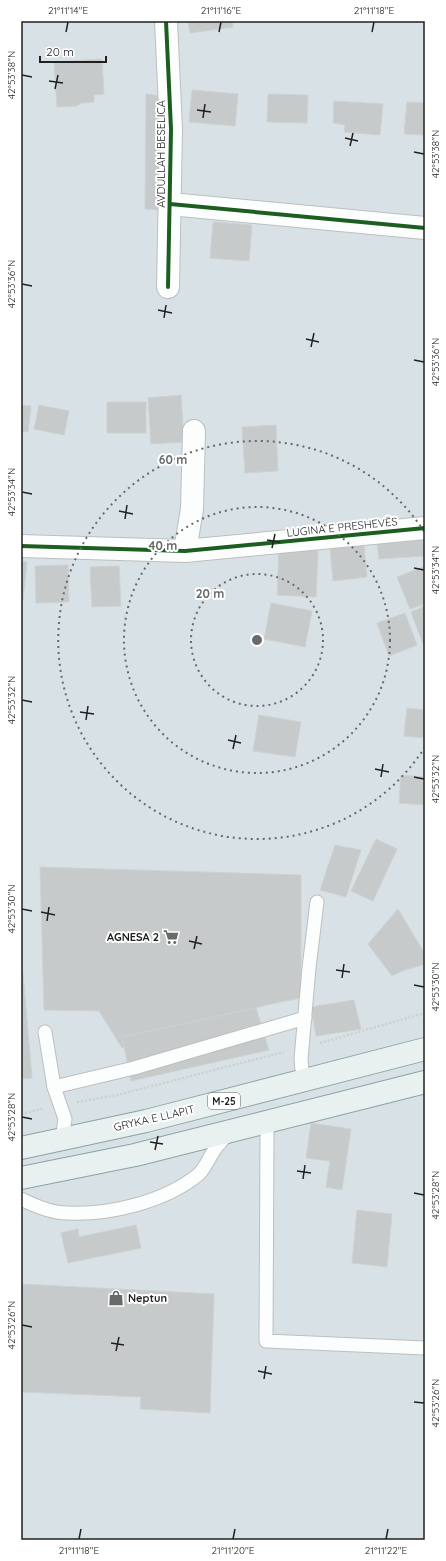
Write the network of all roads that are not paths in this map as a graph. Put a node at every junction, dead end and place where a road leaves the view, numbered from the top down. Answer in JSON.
{"nodes":[{"id":1,"x":166,"y":21,"type":"edge"},
{"id":2,"x":170,"y":204,"type":"junction"},
{"id":3,"x":425,"y":228,"type":"edge"},
{"id":4,"x":168,"y":287,"type":"dead end"},
{"id":5,"x":194,"y":431,"type":"dead end"},
{"id":6,"x":425,"y":528,"type":"edge"},
{"id":7,"x":21,"y":546,"type":"edge"},
{"id":8,"x":185,"y":551,"type":"junction"},
{"id":9,"x":317,"y":902,"type":"dead end"},
{"id":10,"x":305,"y":1018,"type":"junction"},
{"id":11,"x":45,"y":1032,"type":"dead end"},
{"id":12,"x":425,"y":1049,"type":"edge"},
{"id":13,"x":303,"y":1081,"type":"junction"},
{"id":14,"x":425,"y":1082,"type":"edge"},
{"id":15,"x":54,"y":1087,"type":"junction"},
{"id":16,"x":272,"y":1120,"type":"junction"},
{"id":17,"x":231,"y":1132,"type":"junction"},
{"id":18,"x":62,"y":1139,"type":"junction"},
{"id":19,"x":21,"y":1148,"type":"edge"},
{"id":20,"x":21,"y":1178,"type":"edge"},
{"id":21,"x":21,"y":1199,"type":"edge"},
{"id":22,"x":425,"y":1348,"type":"edge"}],
"edges":[{"from":1,"to":2,"type":"street","name":"AVDULLAH BESELICA"},
{"from":2,"to":3,"type":"street"},
{"from":2,"to":4,"type":"street","name":"AVDULLAH BESELICA"},
{"from":5,"to":8,"type":"street"},
{"from":6,"to":8,"type":"street","name":"LUGINA E PRESHEVËS"},
{"from":7,"to":8,"type":"street","name":"LUGINA E PRESHEVËS"},
{"from":9,"to":10,"type":"lane"},
{"from":10,"to":13,"type":"lane"},
{"from":10,"to":15,"type":"lane"},
{"from":11,"to":15,"type":"lane"},
{"from":12,"to":13,"type":"main road","name":"GRYKA E LLAPIT","number":"M-25"},
{"from":13,"to":18,"type":"main road","name":"GRYKA E LLAPIT","number":"M-25"},
{"from":14,"to":16,"type":"main road"},
{"from":15,"to":18,"type":"lane"},
{"from":16,"to":17,"type":"main road"},
{"from":16,"to":22,"type":"lane"},
{"from":17,"to":20,"type":"main road"},
{"from":17,"to":21,"type":"lane"},
{"from":18,"to":19,"type":"main road","name":"GRYKA E LLAPIT","number":"M-25"}]}
